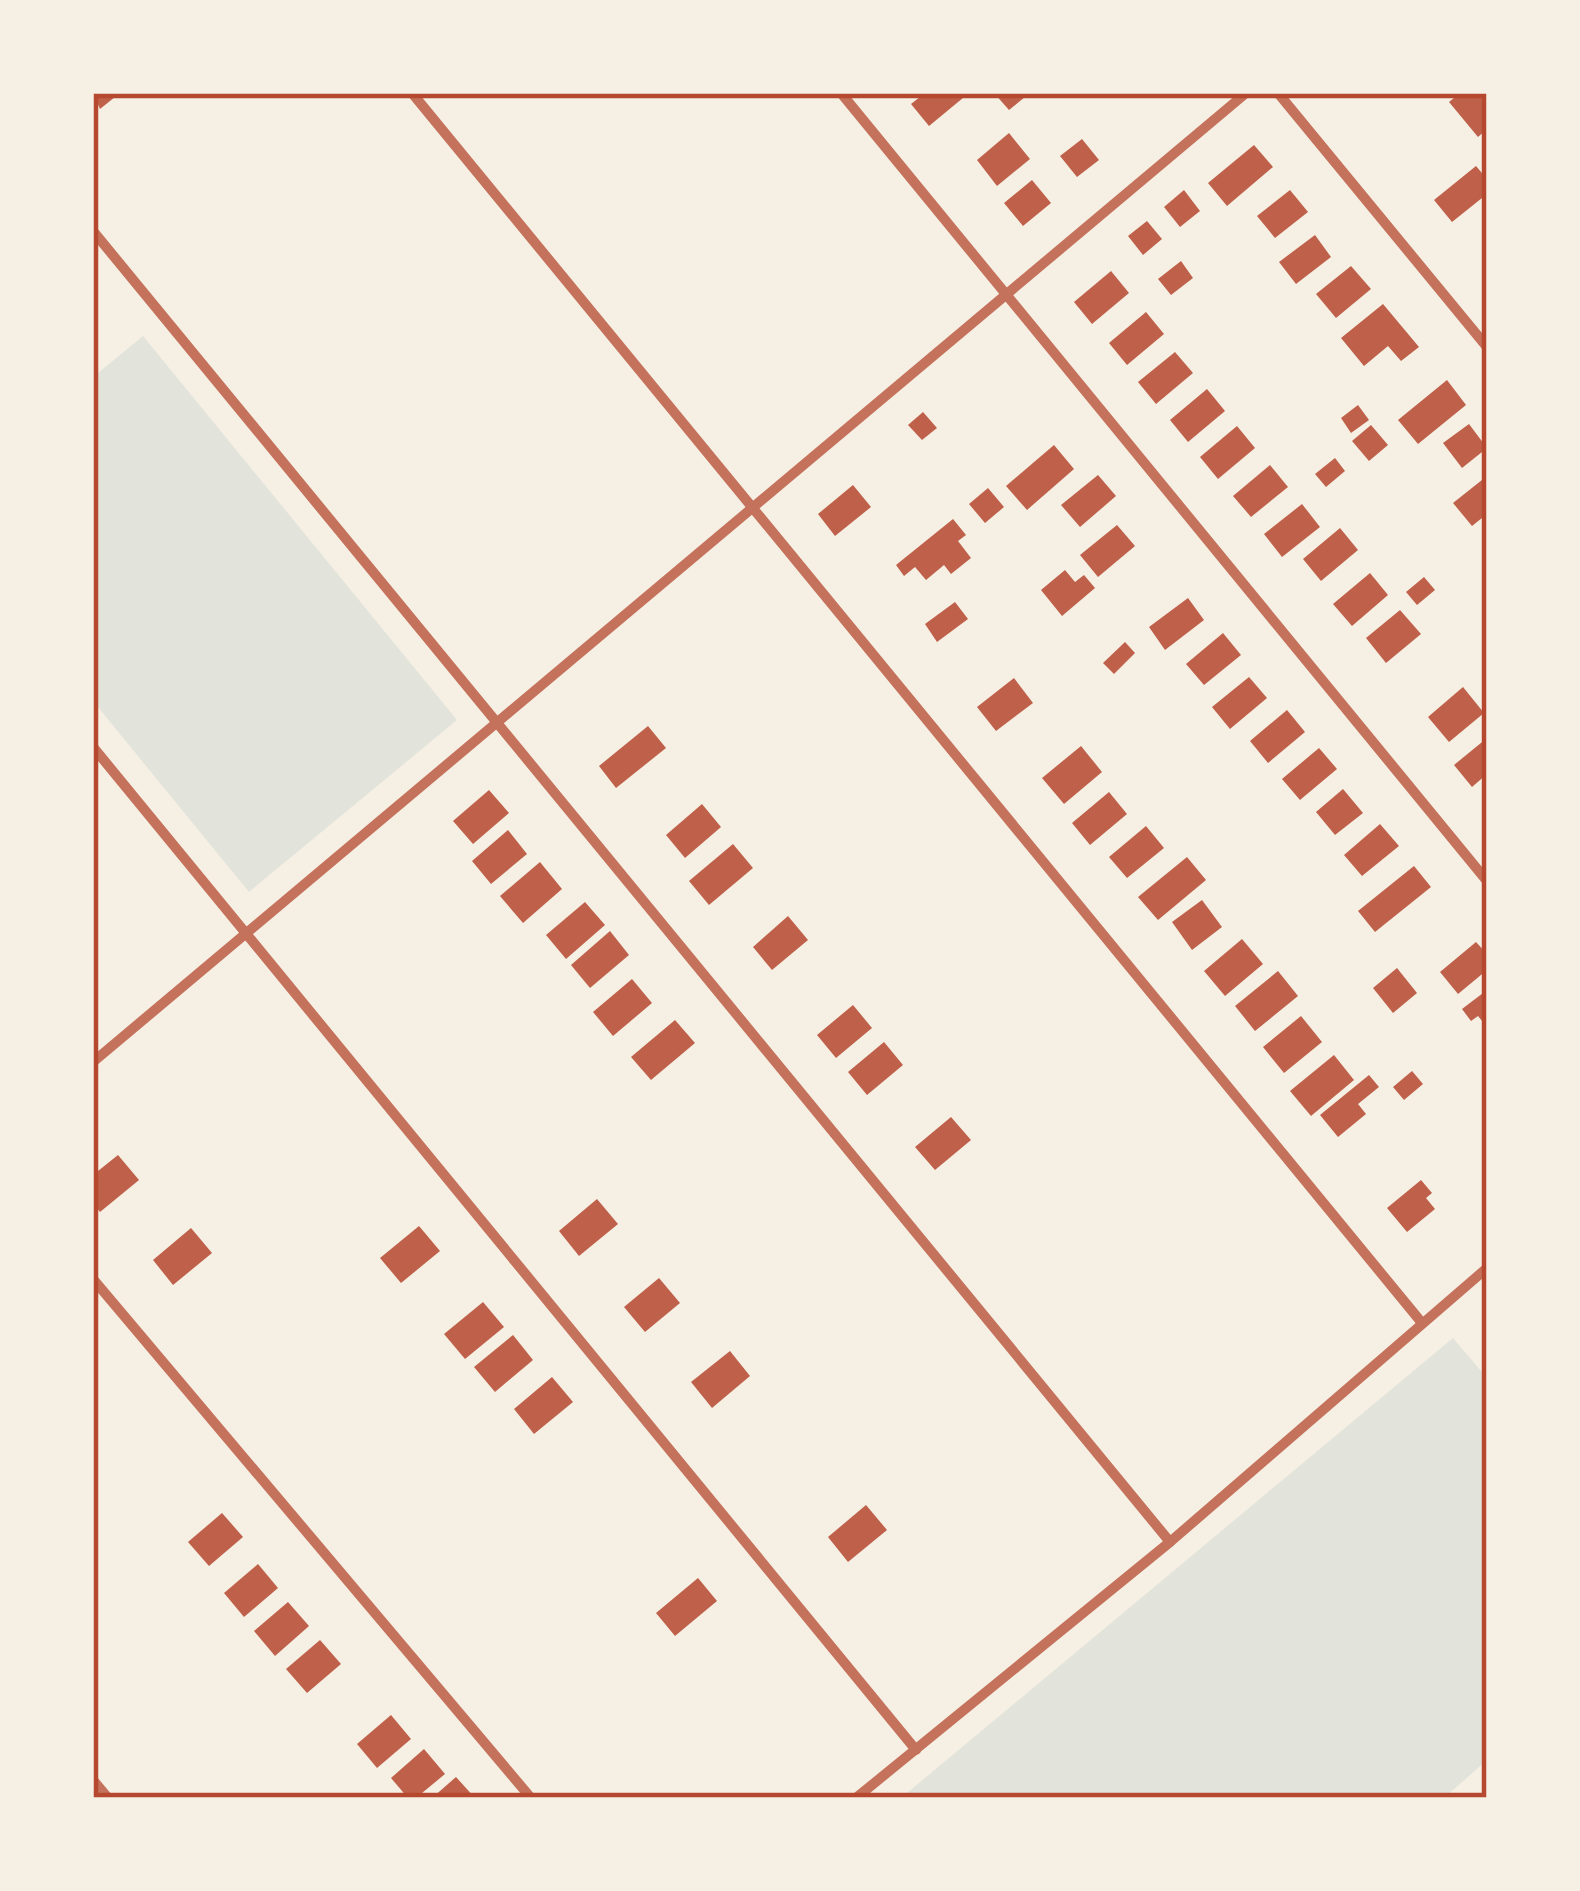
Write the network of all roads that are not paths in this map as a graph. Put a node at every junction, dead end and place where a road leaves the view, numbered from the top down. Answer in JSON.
{"nodes":[{"id":1,"x":412,"y":93,"type":"edge"},
{"id":2,"x":841,"y":93,"type":"edge"},
{"id":3,"x":1246,"y":93,"type":"edge"},
{"id":4,"x":1278,"y":93,"type":"edge"},
{"id":5,"x":93,"y":231,"type":"edge"},
{"id":6,"x":1007,"y":297,"type":"junction"},
{"id":7,"x":1487,"y":347,"type":"edge"},
{"id":8,"x":751,"y":509,"type":"junction"},
{"id":9,"x":499,"y":724,"type":"junction"},
{"id":10,"x":93,"y":747,"type":"edge"},
{"id":11,"x":1487,"y":881,"type":"edge"},
{"id":12,"x":246,"y":933,"type":"junction"},
{"id":13,"x":93,"y":1063,"type":"edge"},
{"id":14,"x":1487,"y":1268,"type":"edge"},
{"id":15,"x":93,"y":1279,"type":"edge"},
{"id":16,"x":1422,"y":1323,"type":"junction"},
{"id":17,"x":1171,"y":1542,"type":"junction"},
{"id":18,"x":916,"y":1750,"type":"junction"},
{"id":19,"x":93,"y":1780,"type":"edge"},
{"id":20,"x":108,"y":1798,"type":"edge"},
{"id":21,"x":531,"y":1798,"type":"edge"},
{"id":22,"x":856,"y":1798,"type":"edge"}],
"edges":[{"from":1,"to":8,"type":"street"},
{"from":2,"to":6,"type":"street"},
{"from":3,"to":6,"type":"street"},
{"from":4,"to":7,"type":"street"},
{"from":5,"to":9,"type":"street"},
{"from":6,"to":8,"type":"street"},
{"from":6,"to":11,"type":"street"},
{"from":8,"to":9,"type":"street"},
{"from":8,"to":16,"type":"street"},
{"from":9,"to":12,"type":"street"},
{"from":9,"to":17,"type":"street"},
{"from":10,"to":12,"type":"street"},
{"from":12,"to":13,"type":"street"},
{"from":12,"to":18,"type":"street"},
{"from":14,"to":16,"type":"street"},
{"from":15,"to":21,"type":"street"},
{"from":16,"to":17,"type":"street"},
{"from":17,"to":18,"type":"street"},
{"from":18,"to":22,"type":"street"},
{"from":19,"to":20,"type":"street"}]}
